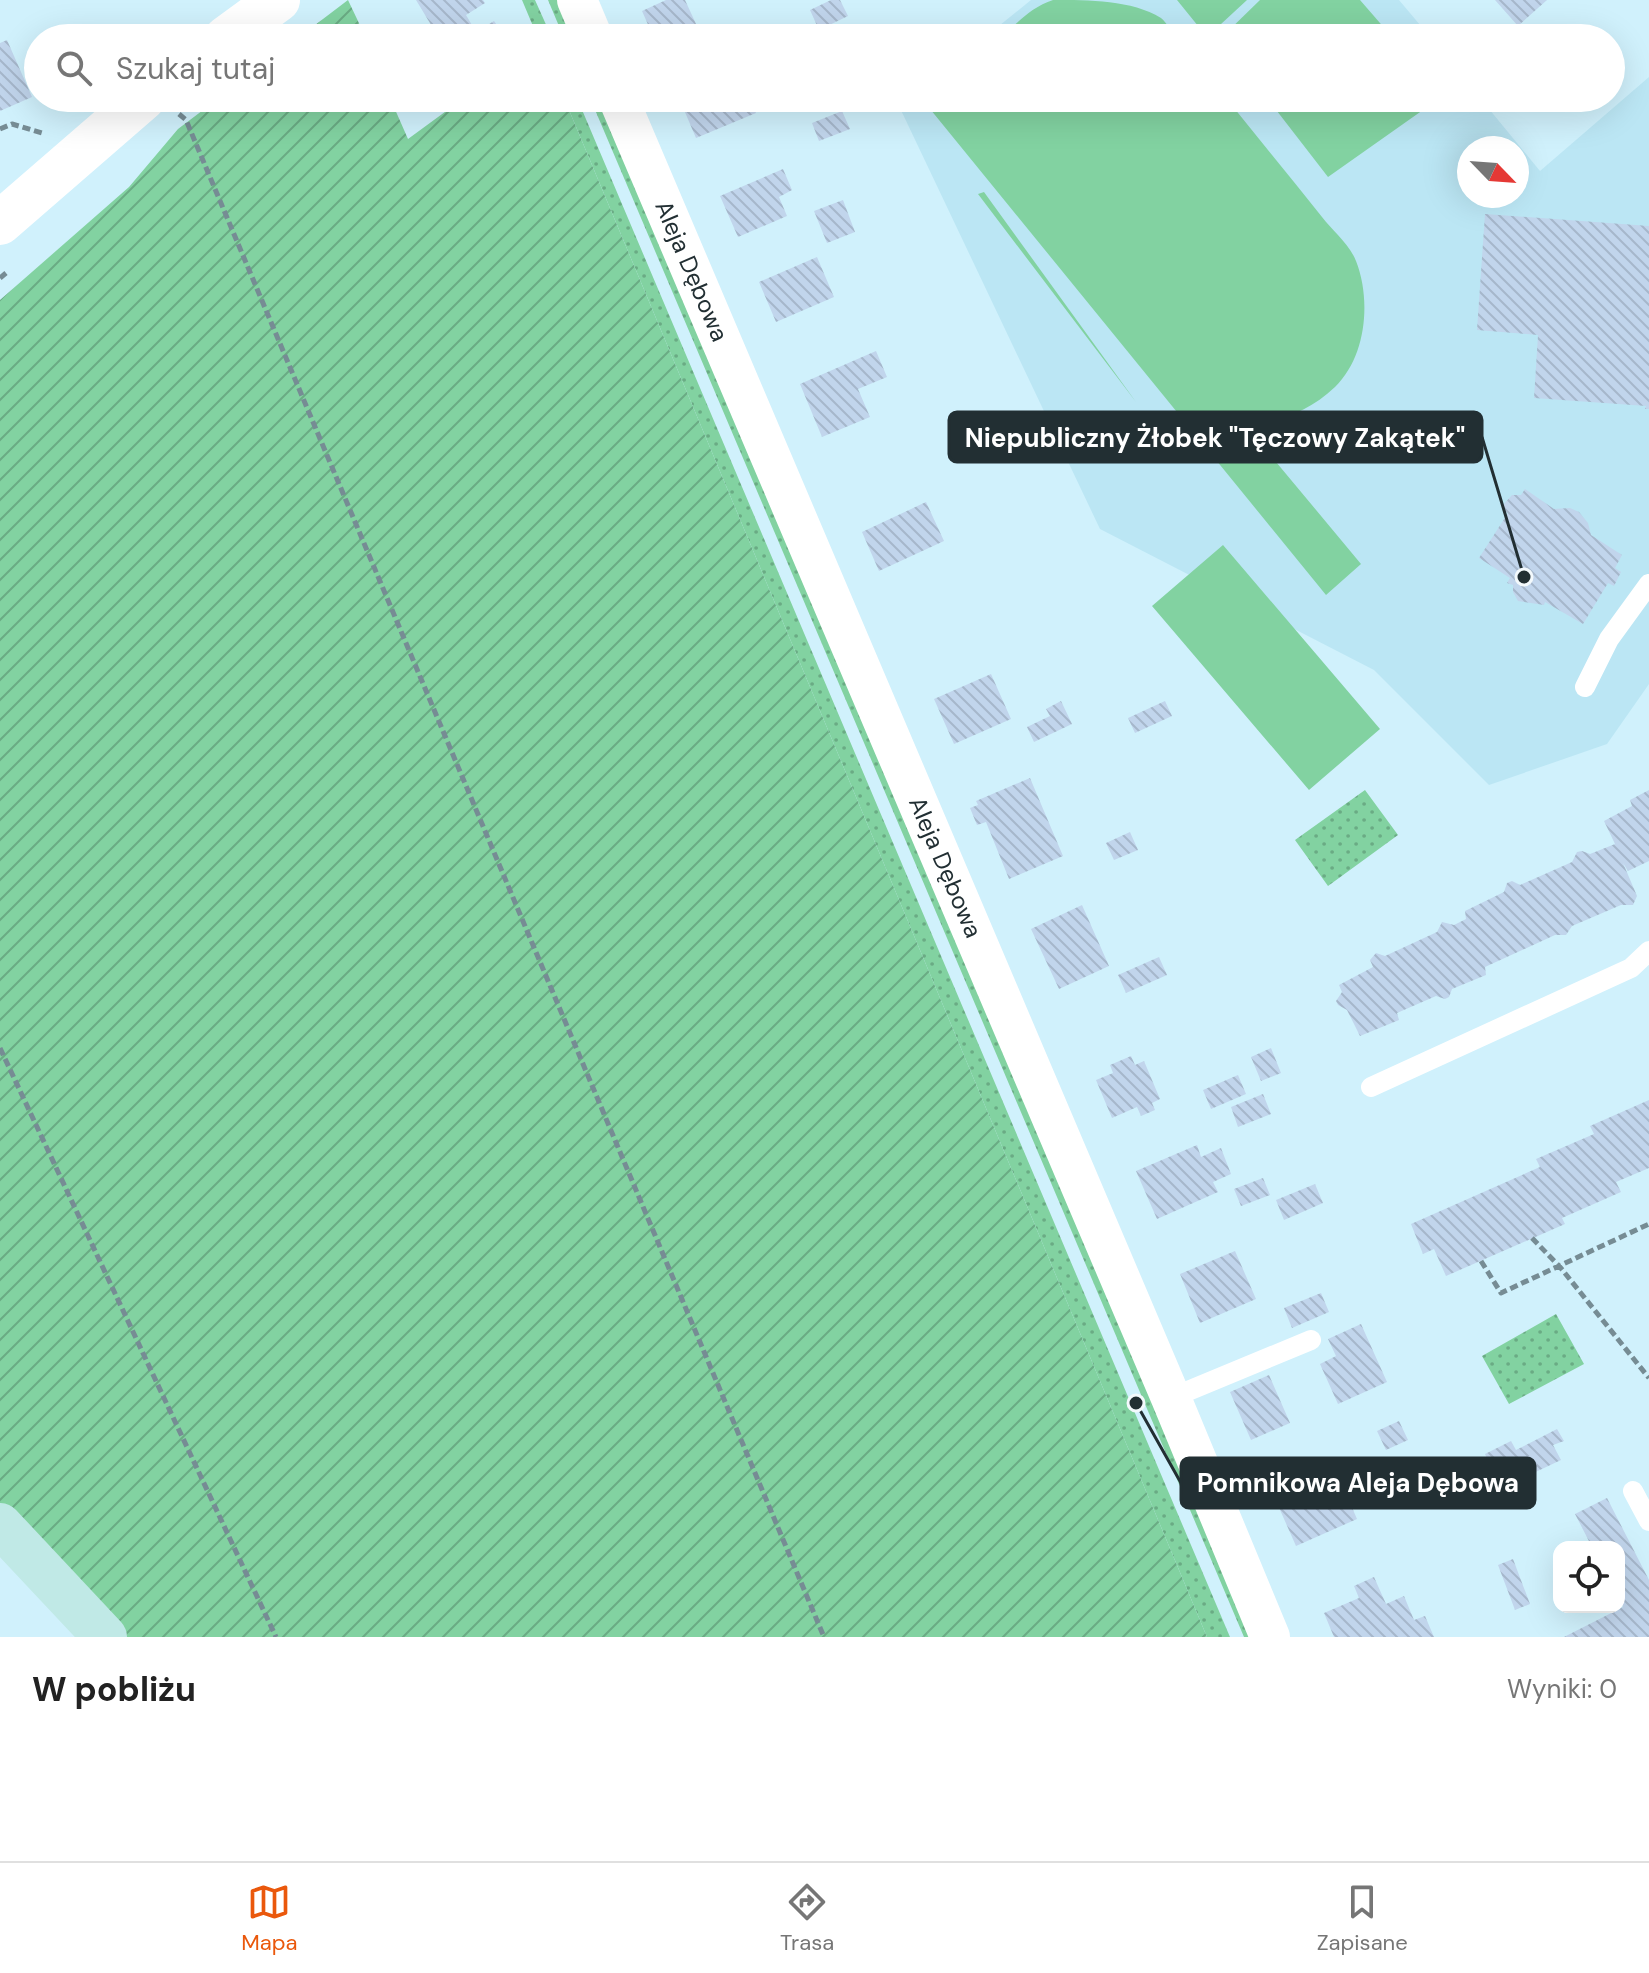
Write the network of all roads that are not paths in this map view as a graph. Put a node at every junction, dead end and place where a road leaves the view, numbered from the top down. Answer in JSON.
{"nodes":[{"id":1,"x":278,"y":0,"type":"edge"},
{"id":2,"x":577,"y":0,"type":"edge"},
{"id":3,"x":245,"y":24,"type":"edge"},
{"id":4,"x":587,"y":24,"type":"edge"},
{"id":5,"x":147,"y":112,"type":"edge"},
{"id":6,"x":624,"y":112,"type":"edge"},
{"id":7,"x":0,"y":223,"type":"edge"},
{"id":8,"x":1649,"y":584,"type":"edge"},
{"id":9,"x":1585,"y":687,"type":"dead end"},
{"id":10,"x":1649,"y":951,"type":"edge"},
{"id":11,"x":1371,"y":1087,"type":"dead end"},
{"id":12,"x":1311,"y":1340,"type":"dead end"},
{"id":13,"x":1171,"y":1398,"type":"junction"},
{"id":14,"x":1633,"y":1491,"type":"dead end"},
{"id":15,"x":1649,"y":1521,"type":"edge"},
{"id":16,"x":0,"y":1525,"type":"edge"},
{"id":17,"x":105,"y":1637,"type":"edge"},
{"id":18,"x":1270,"y":1637,"type":"edge"}],
"edges":[{"from":1,"to":3,"type":"street"},
{"from":2,"to":4,"type":"street"},
{"from":5,"to":7,"type":"street"},
{"from":6,"to":13,"type":"street","name":"Aleja Dębowa"},
{"from":8,"to":9,"type":"lane"},
{"from":10,"to":11,"type":"lane"},
{"from":12,"to":13,"type":"lane"},
{"from":13,"to":18,"type":"street","name":"Aleja Dębowa"},
{"from":14,"to":15,"type":"lane"},
{"from":16,"to":17,"type":"main road"}]}
